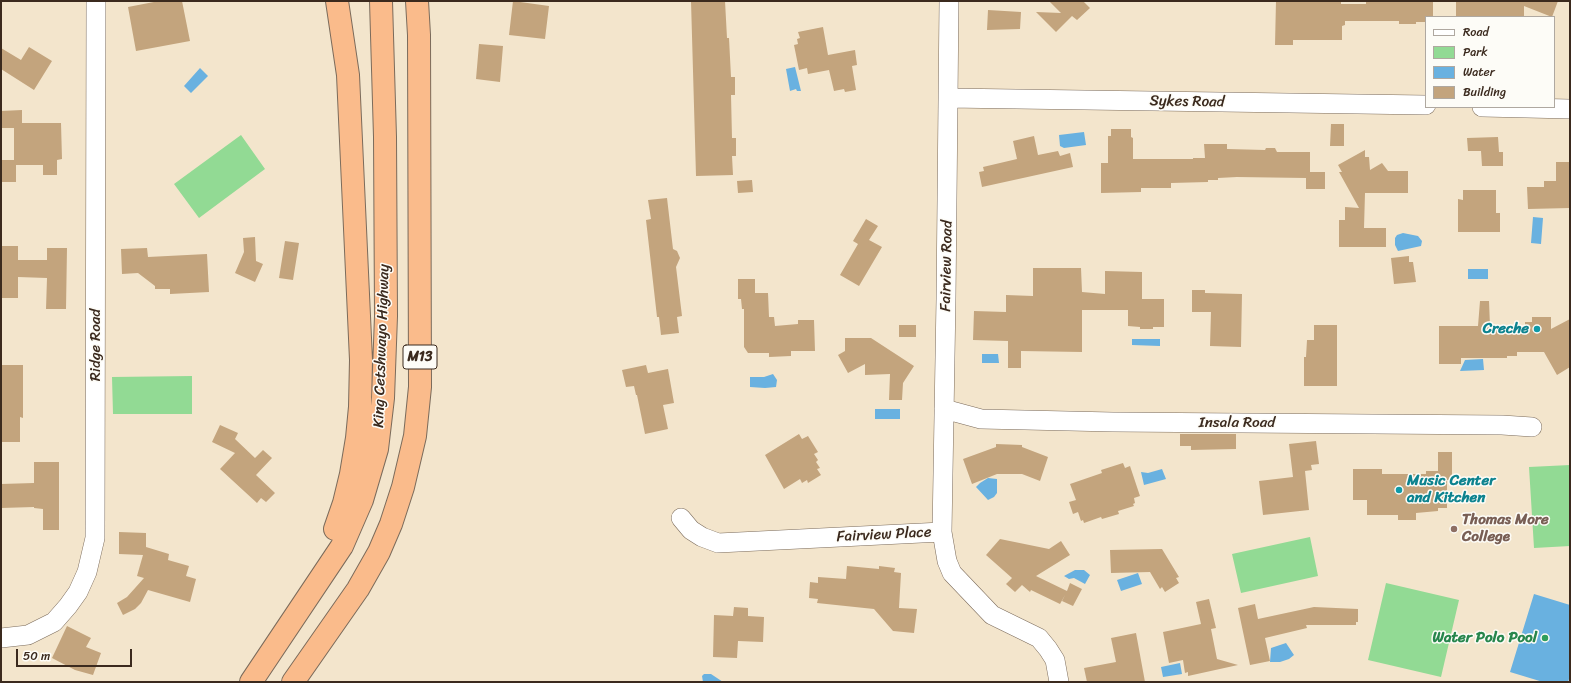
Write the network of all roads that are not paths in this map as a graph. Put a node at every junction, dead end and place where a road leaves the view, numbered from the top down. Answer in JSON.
{"nodes":[{"id":1,"x":96,"y":1,"type":"edge"},
{"id":2,"x":337,"y":1,"type":"edge"},
{"id":3,"x":381,"y":1,"type":"edge"},
{"id":4,"x":417,"y":1,"type":"edge"},
{"id":5,"x":949,"y":1,"type":"edge"},
{"id":6,"x":948,"y":98,"type":"junction"},
{"id":7,"x":1425,"y":105,"type":"edge"},
{"id":8,"x":1511,"y":108,"type":"edge"},
{"id":9,"x":1570,"y":110,"type":"edge"},
{"id":10,"x":944,"y":409,"type":"junction"},
{"id":11,"x":1532,"y":427,"type":"dead end"},
{"id":12,"x":681,"y":518,"type":"dead end"},
{"id":13,"x":942,"y":532,"type":"junction"},
{"id":14,"x":316,"y":585,"type":"junction"},
{"id":15,"x":1,"y":638,"type":"edge"},
{"id":16,"x":252,"y":682,"type":"edge"},
{"id":17,"x":293,"y":682,"type":"edge"},
{"id":18,"x":1059,"y":682,"type":"edge"}],
"edges":[{"from":1,"to":15,"type":"street","name":"Ridge Road"},
{"from":2,"to":14,"type":"highway"},
{"from":3,"to":14,"type":"highway","name":"King Cetshwayo Highway","number":"M13"},
{"from":4,"to":17,"type":"highway","number":"M13"},
{"from":5,"to":6,"type":"street","name":"Fairview Road"},
{"from":6,"to":7,"type":"street","name":"Sykes Road"},
{"from":6,"to":10,"type":"street","name":"Fairview Road"},
{"from":8,"to":9,"type":"street"},
{"from":10,"to":11,"type":"street","name":"Insala Road"},
{"from":10,"to":13,"type":"street","name":"Fairview Road"},
{"from":12,"to":13,"type":"street","name":"Fairview Place"},
{"from":13,"to":18,"type":"street","name":"Fairview Place"},
{"from":14,"to":16,"type":"highway","name":"King Cetshwayo Highway","number":"M13"}]}
